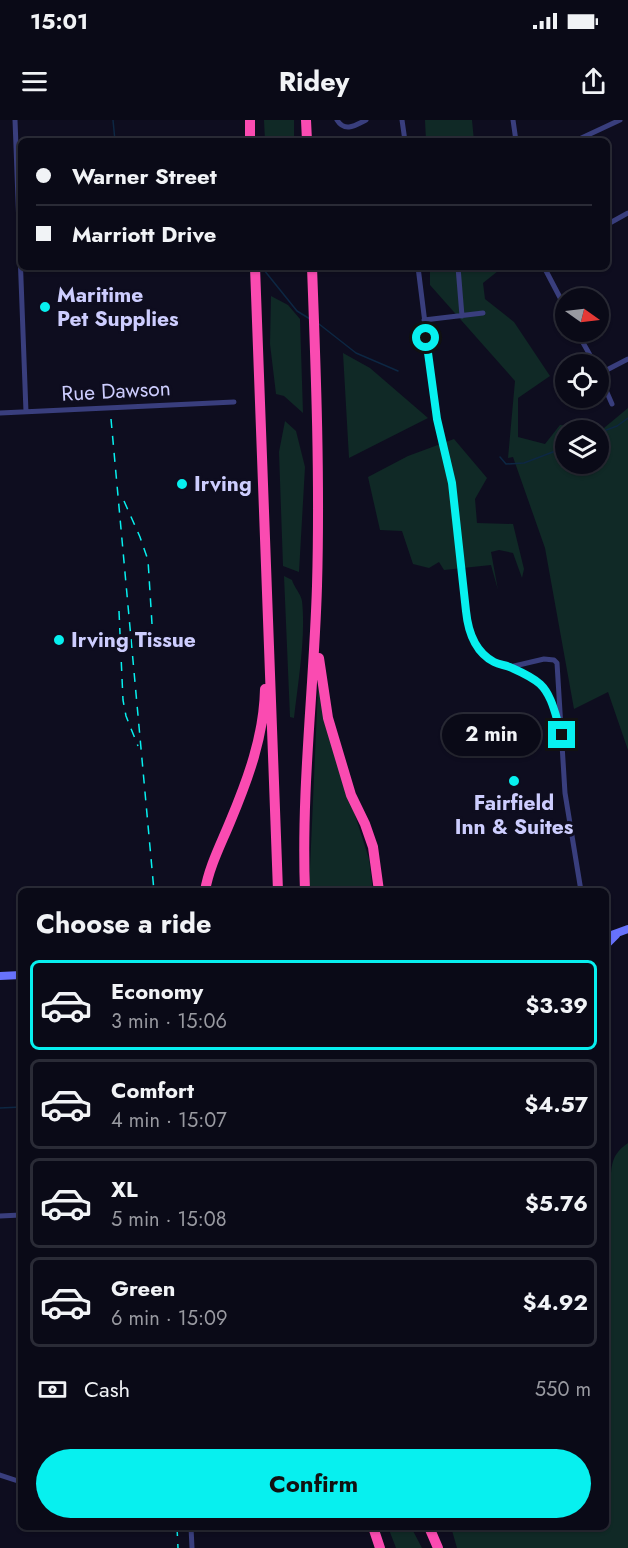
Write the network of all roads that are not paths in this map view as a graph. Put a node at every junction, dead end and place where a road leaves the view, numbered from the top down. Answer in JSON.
{"nodes":[{"id":1,"x":15,"y":120,"type":"edge"},
{"id":2,"x":250,"y":120,"type":"edge"},
{"id":3,"x":306,"y":120,"type":"edge"},
{"id":4,"x":337,"y":120,"type":"edge"},
{"id":5,"x":366,"y":120,"type":"edge"},
{"id":6,"x":402,"y":120,"type":"edge"},
{"id":7,"x":513,"y":120,"type":"edge"},
{"id":8,"x":620,"y":120,"type":"edge"},
{"id":9,"x":250,"y":138,"type":"edge"},
{"id":10,"x":307,"y":138,"type":"edge"},
{"id":11,"x":405,"y":138,"type":"edge"},
{"id":12,"x":516,"y":138,"type":"edge"},
{"id":13,"x":581,"y":138,"type":"edge"},
{"id":14,"x":18,"y":200,"type":"edge"},
{"id":15,"x":628,"y":213,"type":"edge"},
{"id":16,"x":610,"y":223,"type":"edge"},
{"id":17,"x":21,"y":270,"type":"edge"},
{"id":18,"x":255,"y":270,"type":"edge"},
{"id":19,"x":312,"y":270,"type":"edge"},
{"id":20,"x":418,"y":270,"type":"edge"},
{"id":21,"x":458,"y":270,"type":"edge"},
{"id":22,"x":546,"y":270,"type":"edge"},
{"id":23,"x":555,"y":288,"type":"edge"},
{"id":24,"x":483,"y":314,"type":"dead end"},
{"id":25,"x":462,"y":316,"type":"junction"},
{"id":26,"x":424,"y":320,"type":"junction"},
{"id":27,"x":628,"y":359,"type":"edge"},
{"id":28,"x":609,"y":368,"type":"edge"},
{"id":29,"x":609,"y":397,"type":"edge"},
{"id":30,"x":234,"y":402,"type":"dead end"},
{"id":31,"x":612,"y":404,"type":"dead end"},
{"id":32,"x":26,"y":412,"type":"junction"},
{"id":33,"x":0,"y":413,"type":"edge"},
{"id":34,"x":267,"y":571,"type":"junction"},
{"id":35,"x":317,"y":585,"type":"junction"},
{"id":36,"x":510,"y":667,"type":"junction"},
{"id":37,"x":562,"y":735,"type":"junction"},
{"id":38,"x":376,"y":862,"type":"junction"},
{"id":39,"x":205,"y":888,"type":"edge"},
{"id":40,"x":278,"y":888,"type":"edge"},
{"id":41,"x":305,"y":888,"type":"edge"},
{"id":42,"x":380,"y":888,"type":"edge"},
{"id":43,"x":386,"y":888,"type":"edge"},
{"id":44,"x":581,"y":888,"type":"edge"},
{"id":45,"x":628,"y":929,"type":"edge"},
{"id":46,"x":617,"y":934,"type":"junction"},
{"id":47,"x":609,"y":936,"type":"edge"},
{"id":48,"x":609,"y":942,"type":"edge"},
{"id":49,"x":18,"y":975,"type":"edge"},
{"id":50,"x":0,"y":976,"type":"edge"},
{"id":51,"x":18,"y":1215,"type":"edge"},
{"id":52,"x":0,"y":1216,"type":"edge"},
{"id":53,"x":0,"y":1475,"type":"edge"},
{"id":54,"x":18,"y":1481,"type":"edge"},
{"id":55,"x":191,"y":1530,"type":"edge"},
{"id":56,"x":374,"y":1530,"type":"edge"},
{"id":57,"x":430,"y":1530,"type":"edge"},
{"id":58,"x":192,"y":1548,"type":"edge"},
{"id":59,"x":380,"y":1548,"type":"edge"},
{"id":60,"x":438,"y":1548,"type":"edge"}],
"edges":[{"from":1,"to":14,"type":"street"},
{"from":2,"to":9,"type":"highway"},
{"from":3,"to":10,"type":"highway"},
{"from":4,"to":5,"type":"street"},
{"from":6,"to":11,"type":"street"},
{"from":7,"to":12,"type":"street"},
{"from":8,"to":13,"type":"street"},
{"from":15,"to":16,"type":"street"},
{"from":17,"to":32,"type":"street"},
{"from":18,"to":34,"type":"highway"},
{"from":19,"to":35,"type":"highway"},
{"from":20,"to":26,"type":"street"},
{"from":21,"to":25,"type":"street"},
{"from":22,"to":23,"type":"street"},
{"from":24,"to":25,"type":"street"},
{"from":25,"to":26,"type":"street"},
{"from":26,"to":36,"type":"street"},
{"from":27,"to":28,"type":"street"},
{"from":29,"to":31,"type":"street"},
{"from":30,"to":32,"type":"street","name":"Rue Dawson"},
{"from":32,"to":33,"type":"street","name":"Rue Dawson"},
{"from":34,"to":39,"type":"highway"},
{"from":34,"to":40,"type":"highway"},
{"from":35,"to":38,"type":"highway"},
{"from":35,"to":41,"type":"highway"},
{"from":36,"to":37,"type":"street"},
{"from":36,"to":37,"type":"street"},
{"from":37,"to":44,"type":"street"},
{"from":38,"to":42,"type":"highway"},
{"from":38,"to":43,"type":"highway"},
{"from":45,"to":46,"type":"main road"},
{"from":46,"to":47,"type":"main road"},
{"from":46,"to":48,"type":"main road"},
{"from":49,"to":50,"type":"main road"},
{"from":51,"to":52,"type":"street"},
{"from":53,"to":54,"type":"street"},
{"from":55,"to":58,"type":"street"},
{"from":56,"to":59,"type":"highway"},
{"from":57,"to":60,"type":"highway"}]}
